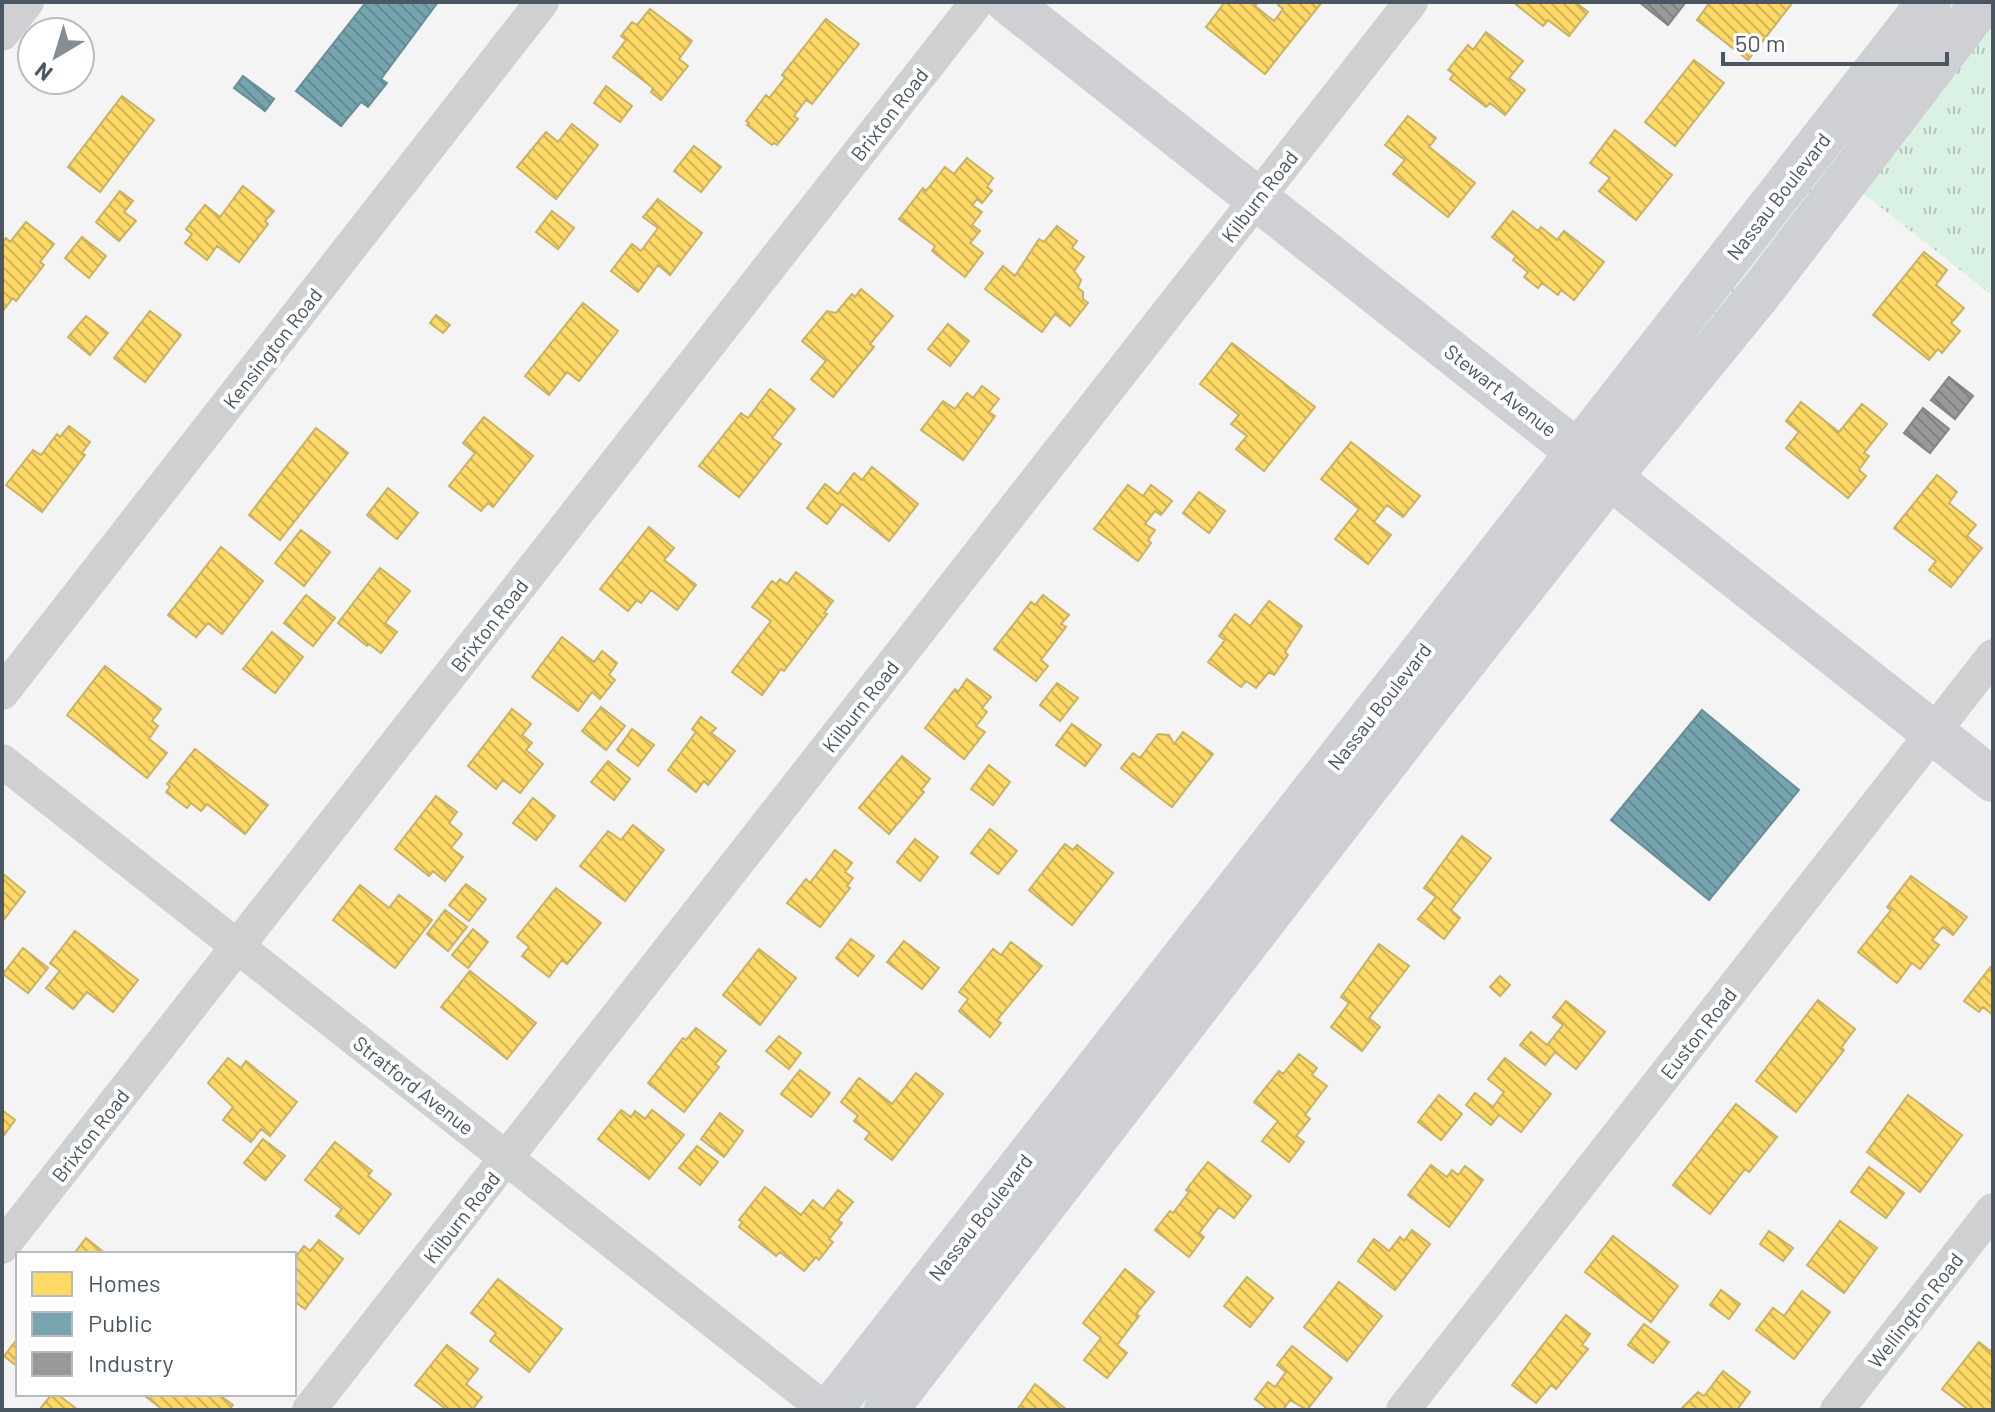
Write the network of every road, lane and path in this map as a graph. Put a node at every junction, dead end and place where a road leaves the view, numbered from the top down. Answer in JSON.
{"nodes":[{"id":1,"x":27,"y":2,"type":"edge"},
{"id":2,"x":542,"y":2,"type":"edge"},
{"id":3,"x":977,"y":2,"type":"edge"},
{"id":4,"x":1008,"y":2,"type":"edge"},
{"id":5,"x":1411,"y":2,"type":"edge"},
{"id":6,"x":1929,"y":2,"type":"edge"},
{"id":7,"x":1983,"y":2,"type":"edge"},
{"id":8,"x":2,"y":34,"type":"edge"},
{"id":9,"x":1257,"y":198,"type":"junction"},
{"id":10,"x":1594,"y":464,"type":"junction"},
{"id":11,"x":1993,"y":656,"type":"edge"},
{"id":12,"x":2,"y":693,"type":"edge"},
{"id":13,"x":1933,"y":732,"type":"junction"},
{"id":14,"x":2,"y":761,"type":"edge"},
{"id":15,"x":1993,"y":780,"type":"edge"},
{"id":16,"x":238,"y":946,"type":"junction"},
{"id":17,"x":506,"y":1159,"type":"junction"},
{"id":18,"x":1993,"y":1210,"type":"edge"},
{"id":19,"x":2,"y":1247,"type":"edge"},
{"id":20,"x":309,"y":1410,"type":"edge"},
{"id":21,"x":828,"y":1410,"type":"edge"},
{"id":22,"x":886,"y":1410,"type":"edge"},
{"id":23,"x":1403,"y":1410,"type":"edge"},
{"id":24,"x":1837,"y":1410,"type":"edge"}],
"edges":[{"from":1,"to":8,"type":"street"},
{"from":2,"to":12,"type":"street","name":"Kensington Road"},
{"from":3,"to":16,"type":"street","name":"Brixton Road"},
{"from":4,"to":9,"type":"main road","name":"Stewart Avenue"},
{"from":5,"to":9,"type":"street","name":"Kilburn Road"},
{"from":6,"to":10,"type":"main road","name":"Nassau Boulevard"},
{"from":7,"to":10,"type":"main road","name":"Nassau Boulevard"},
{"from":9,"to":10,"type":"main road","name":"Stewart Avenue"},
{"from":9,"to":17,"type":"street","name":"Kilburn Road"},
{"from":10,"to":13,"type":"main road","name":"Stewart Avenue"},
{"from":10,"to":21,"type":"main road","name":"Nassau Boulevard"},
{"from":10,"to":22,"type":"main road","name":"Nassau Boulevard"},
{"from":11,"to":13,"type":"street","name":"Euston Road"},
{"from":13,"to":15,"type":"main road","name":"Stewart Avenue"},
{"from":13,"to":23,"type":"street","name":"Euston Road"},
{"from":14,"to":16,"type":"street","name":"Stratford Avenue"},
{"from":16,"to":17,"type":"street","name":"Stratford Avenue"},
{"from":16,"to":19,"type":"street","name":"Brixton Road"},
{"from":17,"to":20,"type":"street","name":"Kilburn Road"},
{"from":17,"to":21,"type":"street","name":"Stratford Avenue"},
{"from":18,"to":24,"type":"street","name":"Wellington Road"}]}
